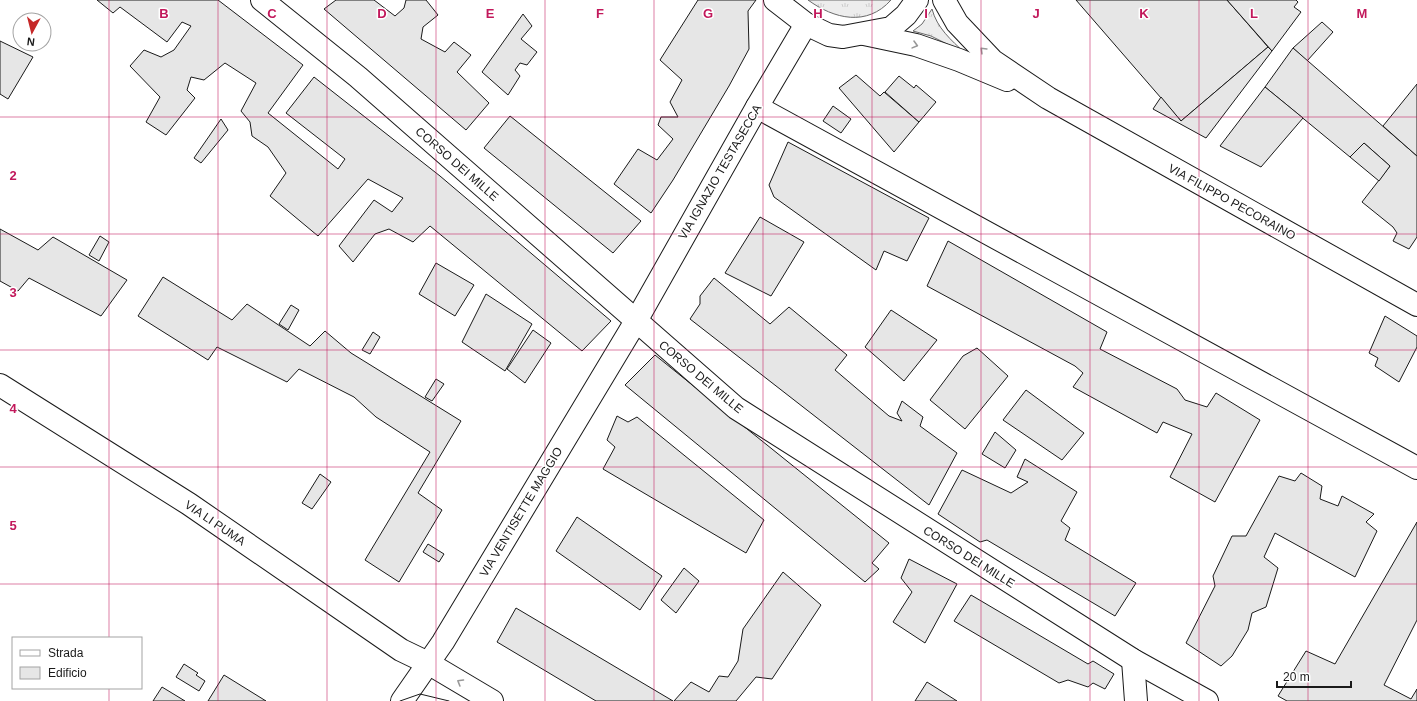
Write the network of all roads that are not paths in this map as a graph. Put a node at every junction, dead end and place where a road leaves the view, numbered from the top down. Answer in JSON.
{"nodes":[{"id":1,"x":262,"y":0,"type":"edge"},
{"id":2,"x":775,"y":0,"type":"edge"},
{"id":3,"x":917,"y":0,"type":"edge"},
{"id":4,"x":944,"y":0,"type":"edge"},
{"id":5,"x":806,"y":24,"type":"junction"},
{"id":6,"x":864,"y":34,"type":"junction"},
{"id":7,"x":1048,"y":98,"type":"junction"},
{"id":8,"x":757,"y":107,"type":"junction"},
{"id":9,"x":1417,"y":305,"type":"edge"},
{"id":10,"x":636,"y":321,"type":"junction"},
{"id":11,"x":0,"y":385,"type":"edge"},
{"id":12,"x":1417,"y":468,"type":"edge"},
{"id":13,"x":1133,"y":660,"type":"junction"},
{"id":14,"x":428,"y":663,"type":"junction"},
{"id":15,"x":403,"y":701,"type":"edge"},
{"id":16,"x":492,"y":701,"type":"edge"},
{"id":17,"x":1136,"y":701,"type":"edge"},
{"id":18,"x":1207,"y":701,"type":"edge"}],
"edges":[{"from":1,"to":10,"type":"street","name":"CORSO DEI MILLE"},
{"from":2,"to":5,"type":"street"},
{"from":3,"to":6,"type":"street"},
{"from":7,"to":4,"type":"street","name":"VIA FILIPPO PECORAINO","one_way":true},
{"from":5,"to":6,"type":"street"},
{"from":5,"to":8,"type":"street","name":"VIA IGNAZIO TESTASECCA"},
{"from":6,"to":7,"type":"street","name":"VIA FILIPPO PECORAINO","one_way":true},
{"from":7,"to":9,"type":"street","name":"VIA FILIPPO PECORAINO"},
{"from":8,"to":10,"type":"street","name":"VIA IGNAZIO TESTASECCA"},
{"from":8,"to":12,"type":"street"},
{"from":10,"to":13,"type":"street","name":"CORSO DEI MILLE"},
{"from":10,"to":14,"type":"street","name":"VIA VENTISETTE MAGGIO"},
{"from":11,"to":14,"type":"street","name":"VIA LI PUMA"},
{"from":13,"to":17,"type":"street"},
{"from":13,"to":18,"type":"street","name":"CORSO DEI MILLE"},
{"from":14,"to":15,"type":"street","name":"VIA VENTISETTE MAGGIO"},
{"from":16,"to":14,"type":"street","name":"VIA LI PUMA","one_way":true}]}
